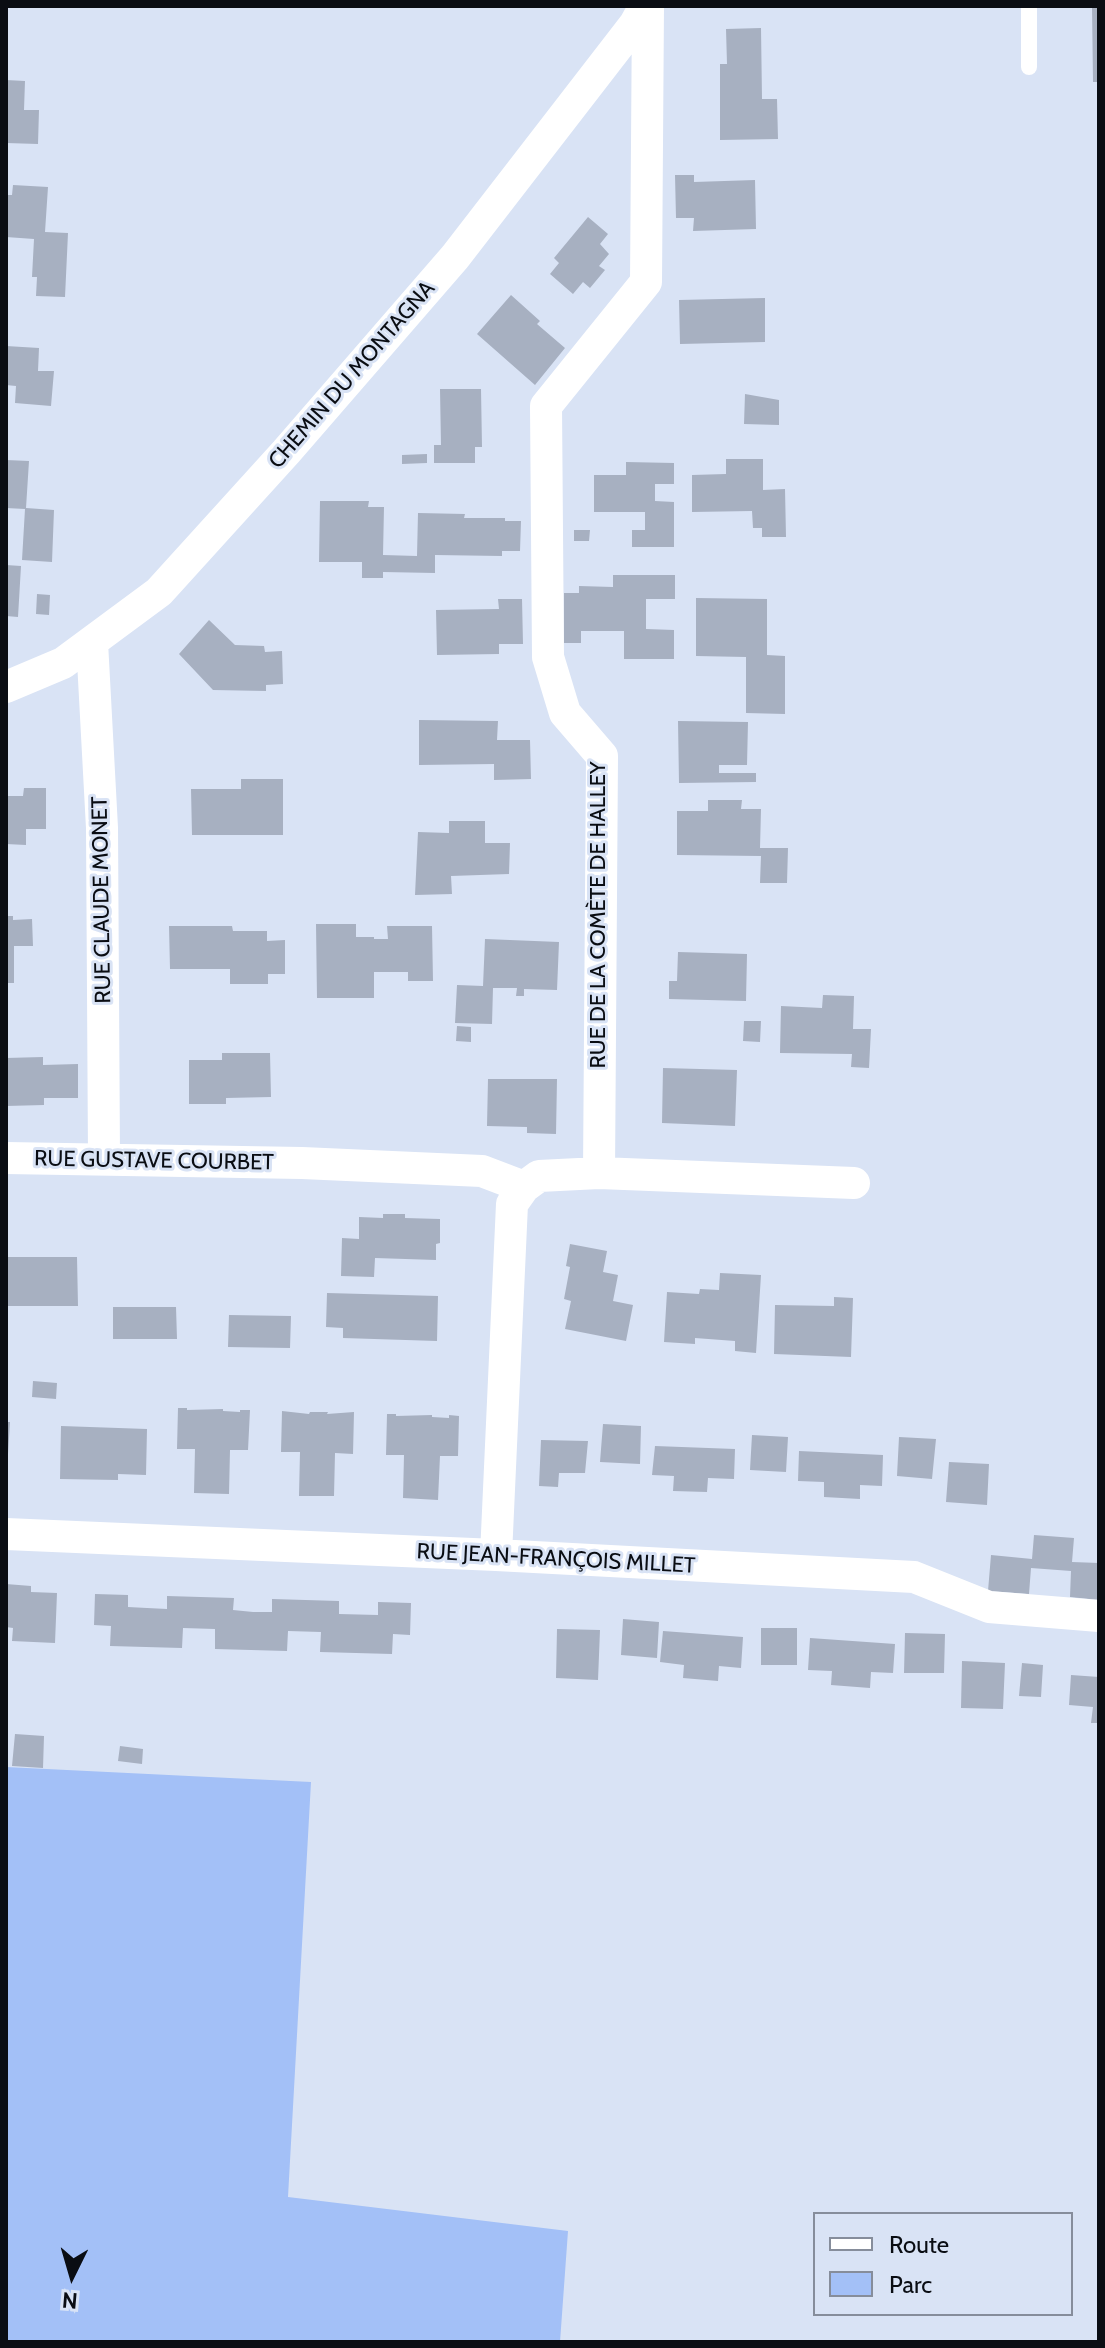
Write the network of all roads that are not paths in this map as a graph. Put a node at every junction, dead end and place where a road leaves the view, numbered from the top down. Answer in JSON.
{"nodes":[{"id":1,"x":647,"y":6,"type":"edge"},
{"id":2,"x":1029,"y":6,"type":"edge"},
{"id":3,"x":1029,"y":67,"type":"dead end"},
{"id":4,"x":92,"y":642,"type":"junction"},
{"id":5,"x":6,"y":687,"type":"edge"},
{"id":6,"x":6,"y":1158,"type":"edge"},
{"id":7,"x":104,"y":1158,"type":"junction"},
{"id":8,"x":599,"y":1173,"type":"junction"},
{"id":9,"x":854,"y":1183,"type":"dead end"},
{"id":10,"x":524,"y":1187,"type":"junction"},
{"id":11,"x":6,"y":1534,"type":"edge"},
{"id":12,"x":496,"y":1555,"type":"junction"},
{"id":13,"x":1099,"y":1616,"type":"edge"}],
"edges":[{"from":1,"to":4,"type":"street","name":"CHEMIN DU MONTAGNA"},
{"from":1,"to":8,"type":"street","name":"RUE DE LA COMÈTE DE HALLEY"},
{"from":2,"to":3,"type":"lane"},
{"from":4,"to":5,"type":"street","name":"CHEMIN DU MONTAGNA"},
{"from":4,"to":7,"type":"street","name":"RUE CLAUDE MONET"},
{"from":6,"to":7,"type":"street","name":"RUE GUSTAVE COURBET"},
{"from":7,"to":10,"type":"street","name":"RUE GUSTAVE COURBET"},
{"from":8,"to":9,"type":"street"},
{"from":8,"to":10,"type":"street"},
{"from":10,"to":12,"type":"street"},
{"from":11,"to":12,"type":"street","name":"RUE JEAN-FRANÇOIS MILLET"},
{"from":12,"to":13,"type":"street","name":"RUE JEAN-FRANÇOIS MILLET"}]}
